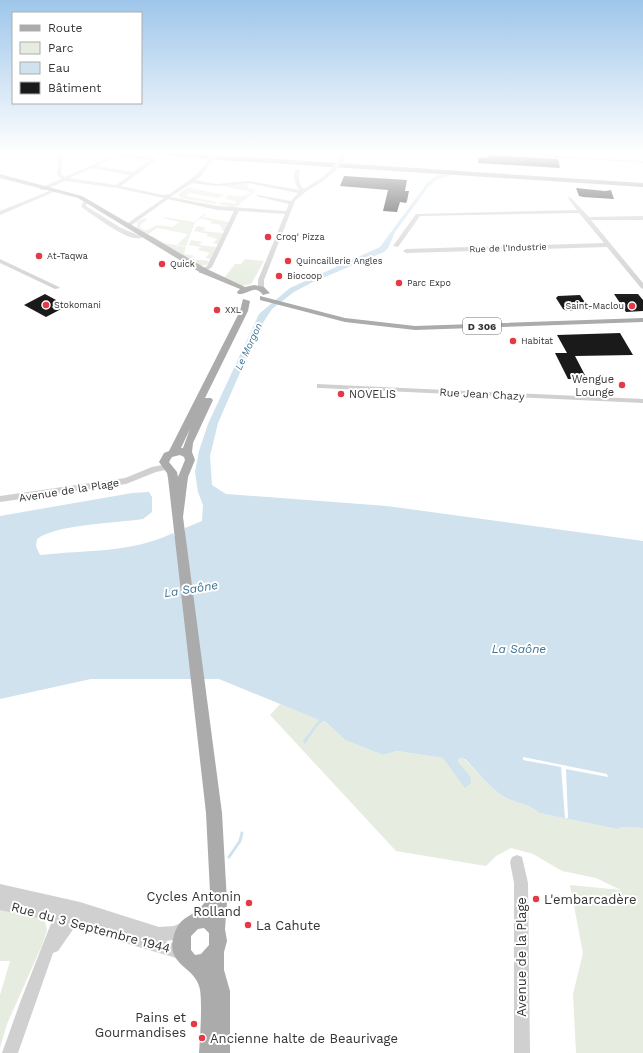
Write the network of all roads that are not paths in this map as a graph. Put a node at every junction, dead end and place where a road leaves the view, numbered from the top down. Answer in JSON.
{"nodes":[{"id":1,"x":24,"y":201,"type":"edge"},
{"id":2,"x":80,"y":201,"type":"edge"},
{"id":3,"x":86,"y":201,"type":"edge"},
{"id":4,"x":162,"y":201,"type":"edge"},
{"id":5,"x":186,"y":201,"type":"edge"},
{"id":6,"x":284,"y":201,"type":"edge"},
{"id":7,"x":572,"y":201,"type":"edge"},
{"id":8,"x":293,"y":203,"type":"joint"},
{"id":9,"x":237,"y":210,"type":"junction"},
{"id":10,"x":580,"y":211,"type":"junction"},
{"id":11,"x":0,"y":213,"type":"edge"},
{"id":12,"x":288,"y":213,"type":"junction"},
{"id":13,"x":643,"y":218,"type":"edge"},
{"id":14,"x":588,"y":219,"type":"junction"},
{"id":15,"x":123,"y":226,"type":"junction"},
{"id":16,"x":609,"y":245,"type":"junction"},
{"id":17,"x":396,"y":246,"type":"dead end"},
{"id":18,"x":406,"y":251,"type":"dead end"},
{"id":19,"x":269,"y":260,"type":"junction"},
{"id":20,"x":0,"y":261,"type":"edge"},
{"id":21,"x":202,"y":272,"type":"junction"},
{"id":22,"x":643,"y":287,"type":"edge"},
{"id":23,"x":57,"y":288,"type":"dead end"},
{"id":24,"x":246,"y":290,"type":"junction"},
{"id":25,"x":258,"y":297,"type":"junction"},
{"id":26,"x":643,"y":321,"type":"edge"},
{"id":27,"x":320,"y":386,"type":"dead end"},
{"id":28,"x":643,"y":401,"type":"edge"},
{"id":29,"x":187,"y":453,"type":"junction"},
{"id":30,"x":169,"y":461,"type":"junction"},
{"id":31,"x":186,"y":465,"type":"junction"},
{"id":32,"x":0,"y":499,"type":"edge"},
{"id":33,"x":178,"y":516,"type":"junction"},
{"id":34,"x":517,"y":862,"type":"dead end"},
{"id":35,"x":218,"y":890,"type":"junction"},
{"id":36,"x":0,"y":892,"type":"edge"},
{"id":37,"x":0,"y":903,"type":"edge"},
{"id":38,"x":70,"y":913,"type":"junction"},
{"id":39,"x":194,"y":923,"type":"junction"},
{"id":40,"x":216,"y":929,"type":"junction"},
{"id":41,"x":215,"y":951,"type":"junction"},
{"id":42,"x":188,"y":958,"type":"junction"},
{"id":43,"x":10,"y":1053,"type":"edge"},
{"id":44,"x":209,"y":1053,"type":"edge"},
{"id":45,"x":220,"y":1053,"type":"edge"},
{"id":46,"x":522,"y":1053,"type":"edge"}],
"edges":[{"from":1,"to":11,"type":"street"},
{"from":2,"to":15,"type":"main road"},
{"from":3,"to":15,"type":"main road"},
{"from":4,"to":15,"type":"street"},
{"from":5,"to":9,"type":"street"},
{"from":6,"to":8,"type":"street"},
{"from":7,"to":10,"type":"street"},
{"from":8,"to":12,"type":"street"},
{"from":9,"to":12,"type":"street"},
{"from":9,"to":21,"type":"street"},
{"from":10,"to":14,"type":"street"},
{"from":10,"to":17,"type":"street"},
{"from":12,"to":19,"type":"street"},
{"from":13,"to":14,"type":"street"},
{"from":14,"to":16,"type":"street"},
{"from":15,"to":21,"type":"main road"},
{"from":15,"to":21,"type":"main road"},
{"from":16,"to":18,"type":"street","name":"Rue de l'Industrie"},
{"from":16,"to":22,"type":"street"},
{"from":19,"to":24,"type":"street"},
{"from":19,"to":25,"type":"street"},
{"from":20,"to":23,"type":"street"},
{"from":21,"to":24,"type":"main road"},
{"from":24,"to":25,"type":"main road"},
{"from":24,"to":25,"type":"main road"},
{"from":25,"to":26,"type":"main road","number":"D 306"},
{"from":25,"to":29,"type":"main road"},
{"from":25,"to":30,"type":"main road"},
{"from":27,"to":28,"type":"street","name":"Rue Jean Chazy"},
{"from":29,"to":30,"type":"main road"},
{"from":29,"to":31,"type":"main road"},
{"from":30,"to":31,"type":"main road"},
{"from":30,"to":32,"type":"street","name":"Avenue de la Plage"},
{"from":30,"to":33,"type":"main road"},
{"from":31,"to":33,"type":"main road"},
{"from":33,"to":35,"type":"main road"},
{"from":34,"to":46,"type":"street","name":"Avenue de la Plage"},
{"from":35,"to":39,"type":"main road"},
{"from":35,"to":40,"type":"main road"},
{"from":36,"to":38,"type":"street","name":"Rue du 3 Septembre 1944"},
{"from":37,"to":38,"type":"street","name":"Rue du 3 Septembre 1944"},
{"from":38,"to":39,"type":"street","name":"Rue du 3 Septembre 1944"},
{"from":38,"to":42,"type":"street","name":"Rue du 3 Septembre 1944"},
{"from":38,"to":43,"type":"street"},
{"from":39,"to":40,"type":"main road"},
{"from":39,"to":42,"type":"main road"},
{"from":40,"to":41,"type":"main road"},
{"from":41,"to":42,"type":"main road"},
{"from":41,"to":45,"type":"main road"},
{"from":42,"to":44,"type":"main road"}]}
